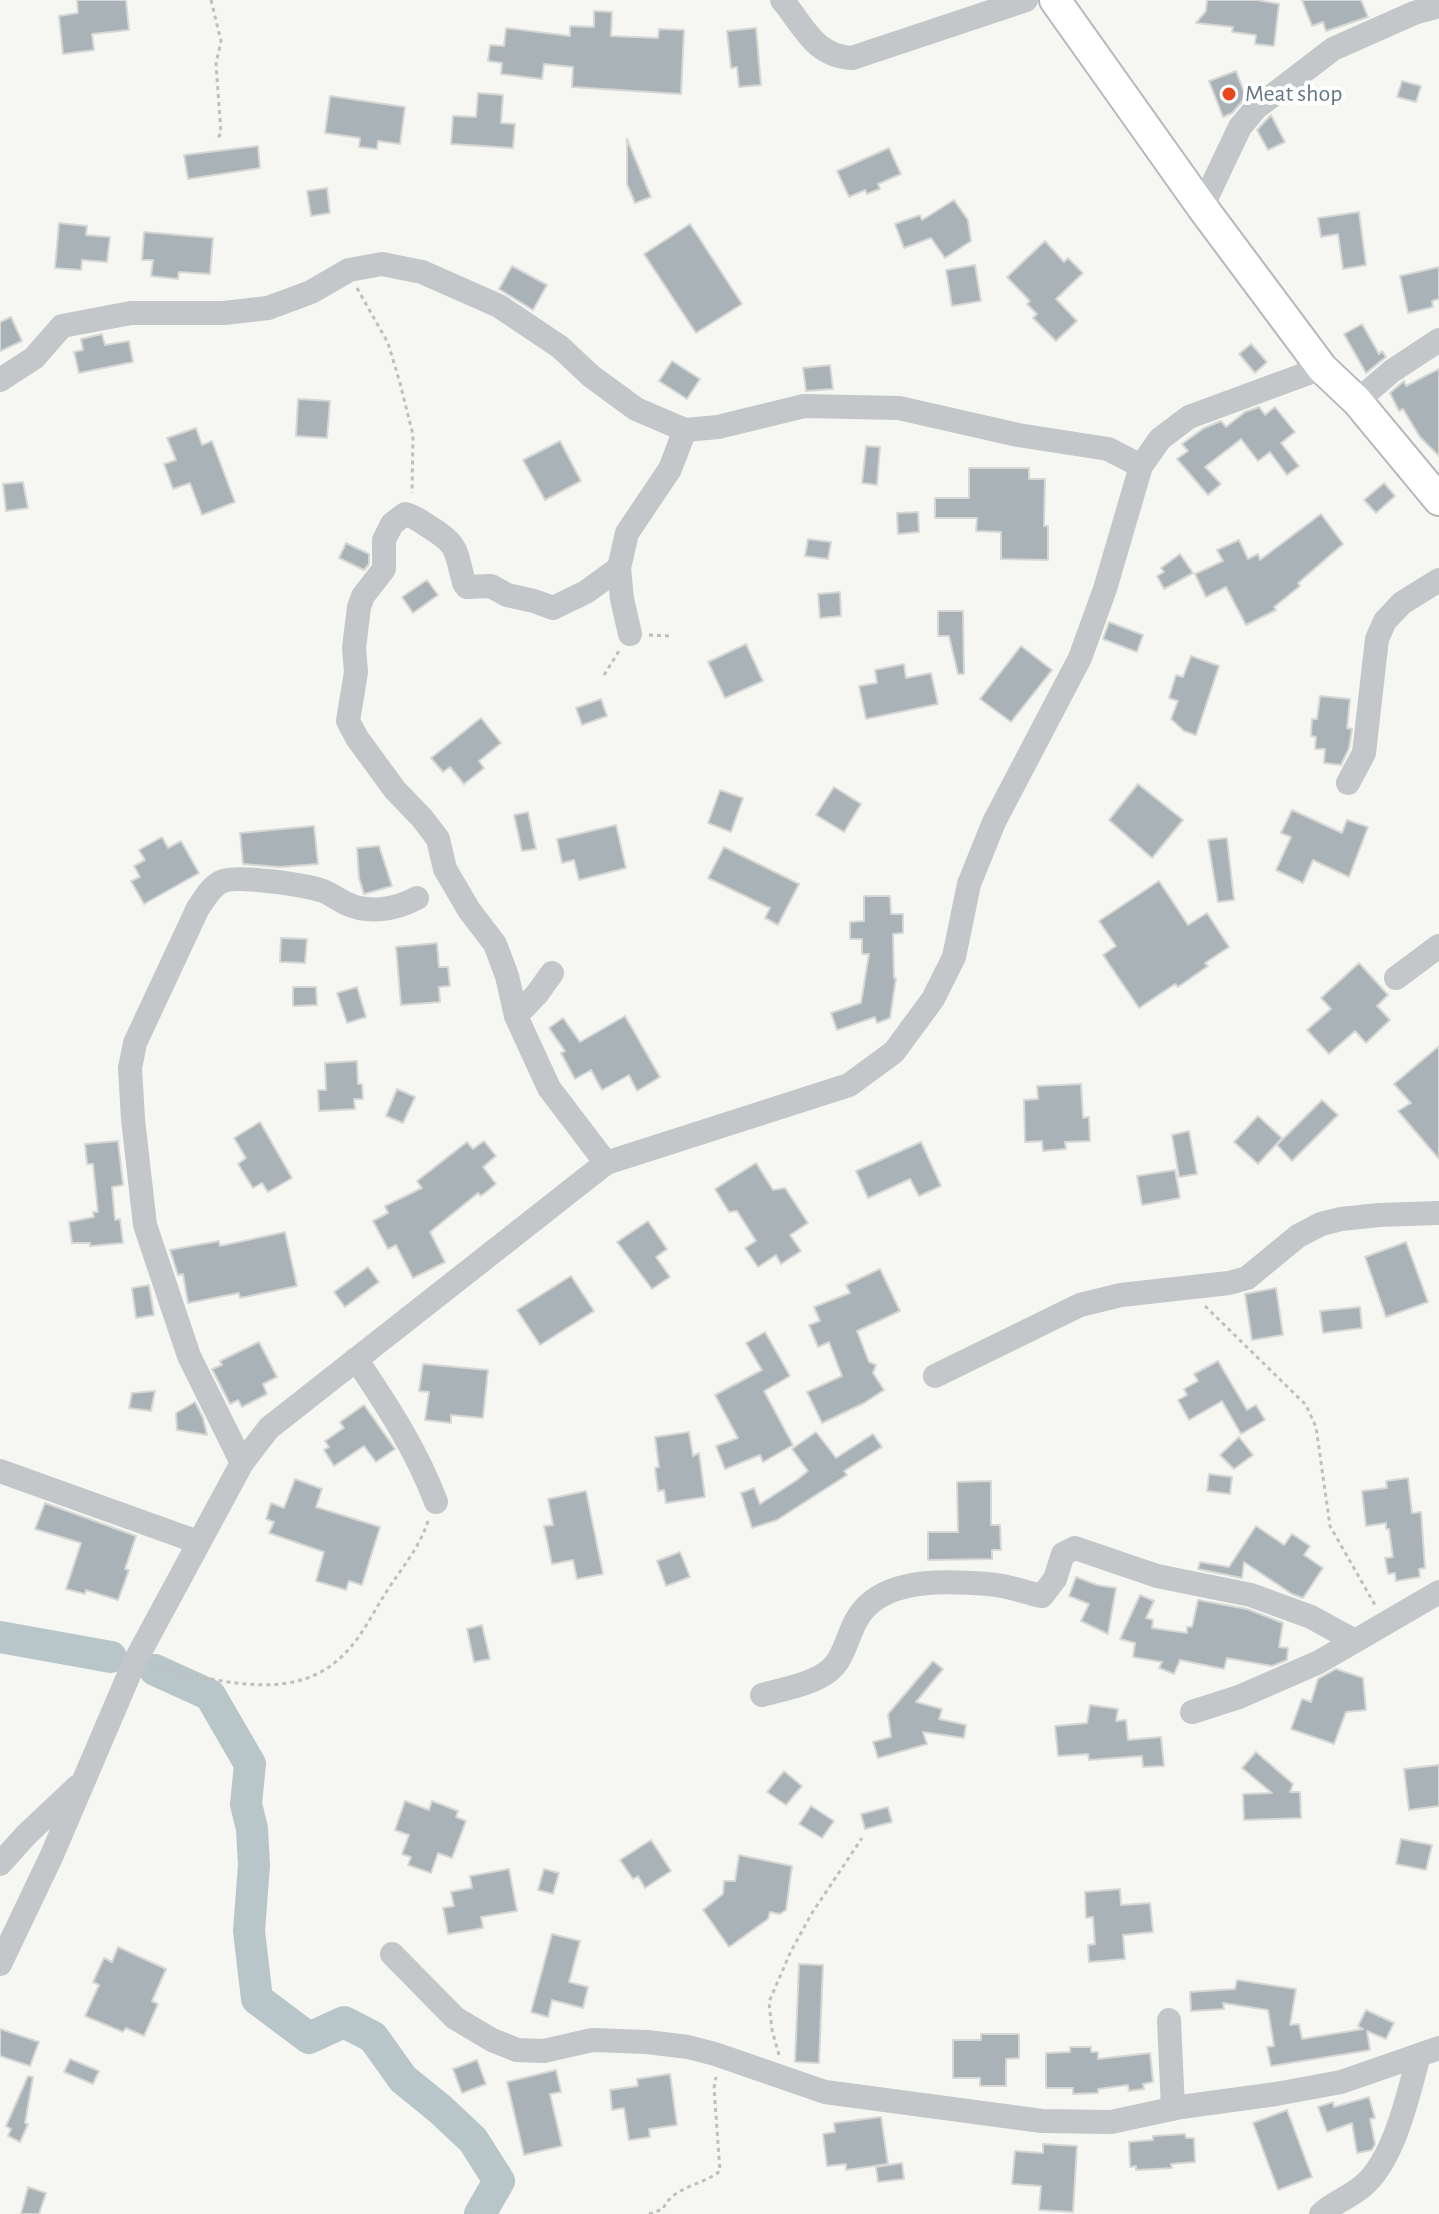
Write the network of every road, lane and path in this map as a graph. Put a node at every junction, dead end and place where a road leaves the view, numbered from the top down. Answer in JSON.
{"nodes":[{"id":1,"x":211,"y":0,"type":"edge"},
{"id":2,"x":782,"y":0,"type":"edge"},
{"id":3,"x":1026,"y":0,"type":"edge"},
{"id":4,"x":1055,"y":0,"type":"edge"},
{"id":5,"x":1439,"y":6,"type":"edge"},
{"id":6,"x":216,"y":141,"type":"dead end"},
{"id":7,"x":1202,"y":207,"type":"junction"},
{"id":8,"x":349,"y":270,"type":"junction"},
{"id":9,"x":1439,"y":340,"type":"edge"},
{"id":10,"x":1322,"y":368,"type":"junction"},
{"id":11,"x":0,"y":380,"type":"edge"},
{"id":12,"x":1357,"y":401,"type":"junction"},
{"id":13,"x":685,"y":430,"type":"junction"},
{"id":14,"x":1141,"y":466,"type":"junction"},
{"id":15,"x":1439,"y":500,"type":"edge"},
{"id":16,"x":405,"y":514,"type":"junction"},
{"id":17,"x":619,"y":568,"type":"junction"},
{"id":18,"x":1439,"y":580,"type":"edge"},
{"id":19,"x":630,"y":634,"type":"joint"},
{"id":20,"x":604,"y":675,"type":"dead end"},
{"id":21,"x":1348,"y":783,"type":"dead end"},
{"id":22,"x":417,"y":898,"type":"dead end"},
{"id":23,"x":1439,"y":946,"type":"edge"},
{"id":24,"x":552,"y":973,"type":"dead end"},
{"id":25,"x":1396,"y":978,"type":"dead end"},
{"id":26,"x":516,"y":1016,"type":"junction"},
{"id":27,"x":606,"y":1163,"type":"junction"},
{"id":28,"x":1439,"y":1213,"type":"edge"},
{"id":29,"x":1178,"y":1289,"type":"junction"},
{"id":30,"x":356,"y":1359,"type":"junction"},
{"id":31,"x":935,"y":1376,"type":"dead end"},
{"id":32,"x":242,"y":1463,"type":"junction"},
{"id":33,"x":0,"y":1471,"type":"edge"},
{"id":34,"x":436,"y":1502,"type":"joint"},
{"id":35,"x":198,"y":1542,"type":"junction"},
{"id":36,"x":1439,"y":1592,"type":"edge"},
{"id":37,"x":1382,"y":1623,"type":"junction"},
{"id":38,"x":1353,"y":1640,"type":"junction"},
{"id":39,"x":134,"y":1663,"type":"junction"},
{"id":40,"x":762,"y":1695,"type":"dead end"},
{"id":41,"x":1192,"y":1712,"type":"dead end"},
{"id":42,"x":85,"y":1779,"type":"junction"},
{"id":43,"x":862,"y":1838,"type":"dead end"},
{"id":44,"x":0,"y":1864,"type":"edge"},
{"id":45,"x":392,"y":1954,"type":"dead end"},
{"id":46,"x":0,"y":1964,"type":"edge"},
{"id":47,"x":1169,"y":2020,"type":"dead end"},
{"id":48,"x":1429,"y":2052,"type":"edge"},
{"id":49,"x":715,"y":2054,"type":"junction"},
{"id":50,"x":786,"y":2077,"type":"junction"},
{"id":51,"x":1173,"y":2109,"type":"junction"},
{"id":52,"x":649,"y":2214,"type":"edge"},
{"id":53,"x":1321,"y":2214,"type":"edge"}],
"edges":[{"from":1,"to":6,"type":"path"},
{"from":2,"to":3,"type":"street"},
{"from":4,"to":7,"type":"main road"},
{"from":5,"to":7,"type":"street"},
{"from":7,"to":10,"type":"main road"},
{"from":8,"to":11,"type":"street"},
{"from":8,"to":13,"type":"street"},
{"from":8,"to":16,"type":"path"},
{"from":9,"to":12,"type":"street"},
{"from":10,"to":12,"type":"main road"},
{"from":10,"to":14,"type":"street"},
{"from":12,"to":15,"type":"main road"},
{"from":13,"to":14,"type":"street"},
{"from":13,"to":17,"type":"street"},
{"from":14,"to":27,"type":"street"},
{"from":16,"to":17,"type":"street"},
{"from":16,"to":26,"type":"street"},
{"from":17,"to":19,"type":"street"},
{"from":18,"to":21,"type":"street"},
{"from":19,"to":20,"type":"path"},
{"from":22,"to":32,"type":"street"},
{"from":23,"to":25,"type":"street"},
{"from":24,"to":26,"type":"street"},
{"from":26,"to":27,"type":"street"},
{"from":27,"to":30,"type":"street"},
{"from":28,"to":29,"type":"street"},
{"from":29,"to":31,"type":"street"},
{"from":29,"to":37,"type":"path"},
{"from":30,"to":32,"type":"street"},
{"from":30,"to":34,"type":"street"},
{"from":32,"to":35,"type":"street"},
{"from":33,"to":35,"type":"street"},
{"from":34,"to":39,"type":"path"},
{"from":35,"to":39,"type":"street"},
{"from":36,"to":37,"type":"street"},
{"from":37,"to":38,"type":"street"},
{"from":38,"to":40,"type":"street"},
{"from":38,"to":41,"type":"street"},
{"from":39,"to":42,"type":"street"},
{"from":42,"to":44,"type":"street"},
{"from":42,"to":46,"type":"street"},
{"from":43,"to":50,"type":"path"},
{"from":45,"to":49,"type":"street"},
{"from":47,"to":51,"type":"street"},
{"from":48,"to":51,"type":"street"},
{"from":48,"to":53,"type":"street"},
{"from":49,"to":50,"type":"street"},
{"from":49,"to":52,"type":"path"},
{"from":50,"to":51,"type":"street"}]}
